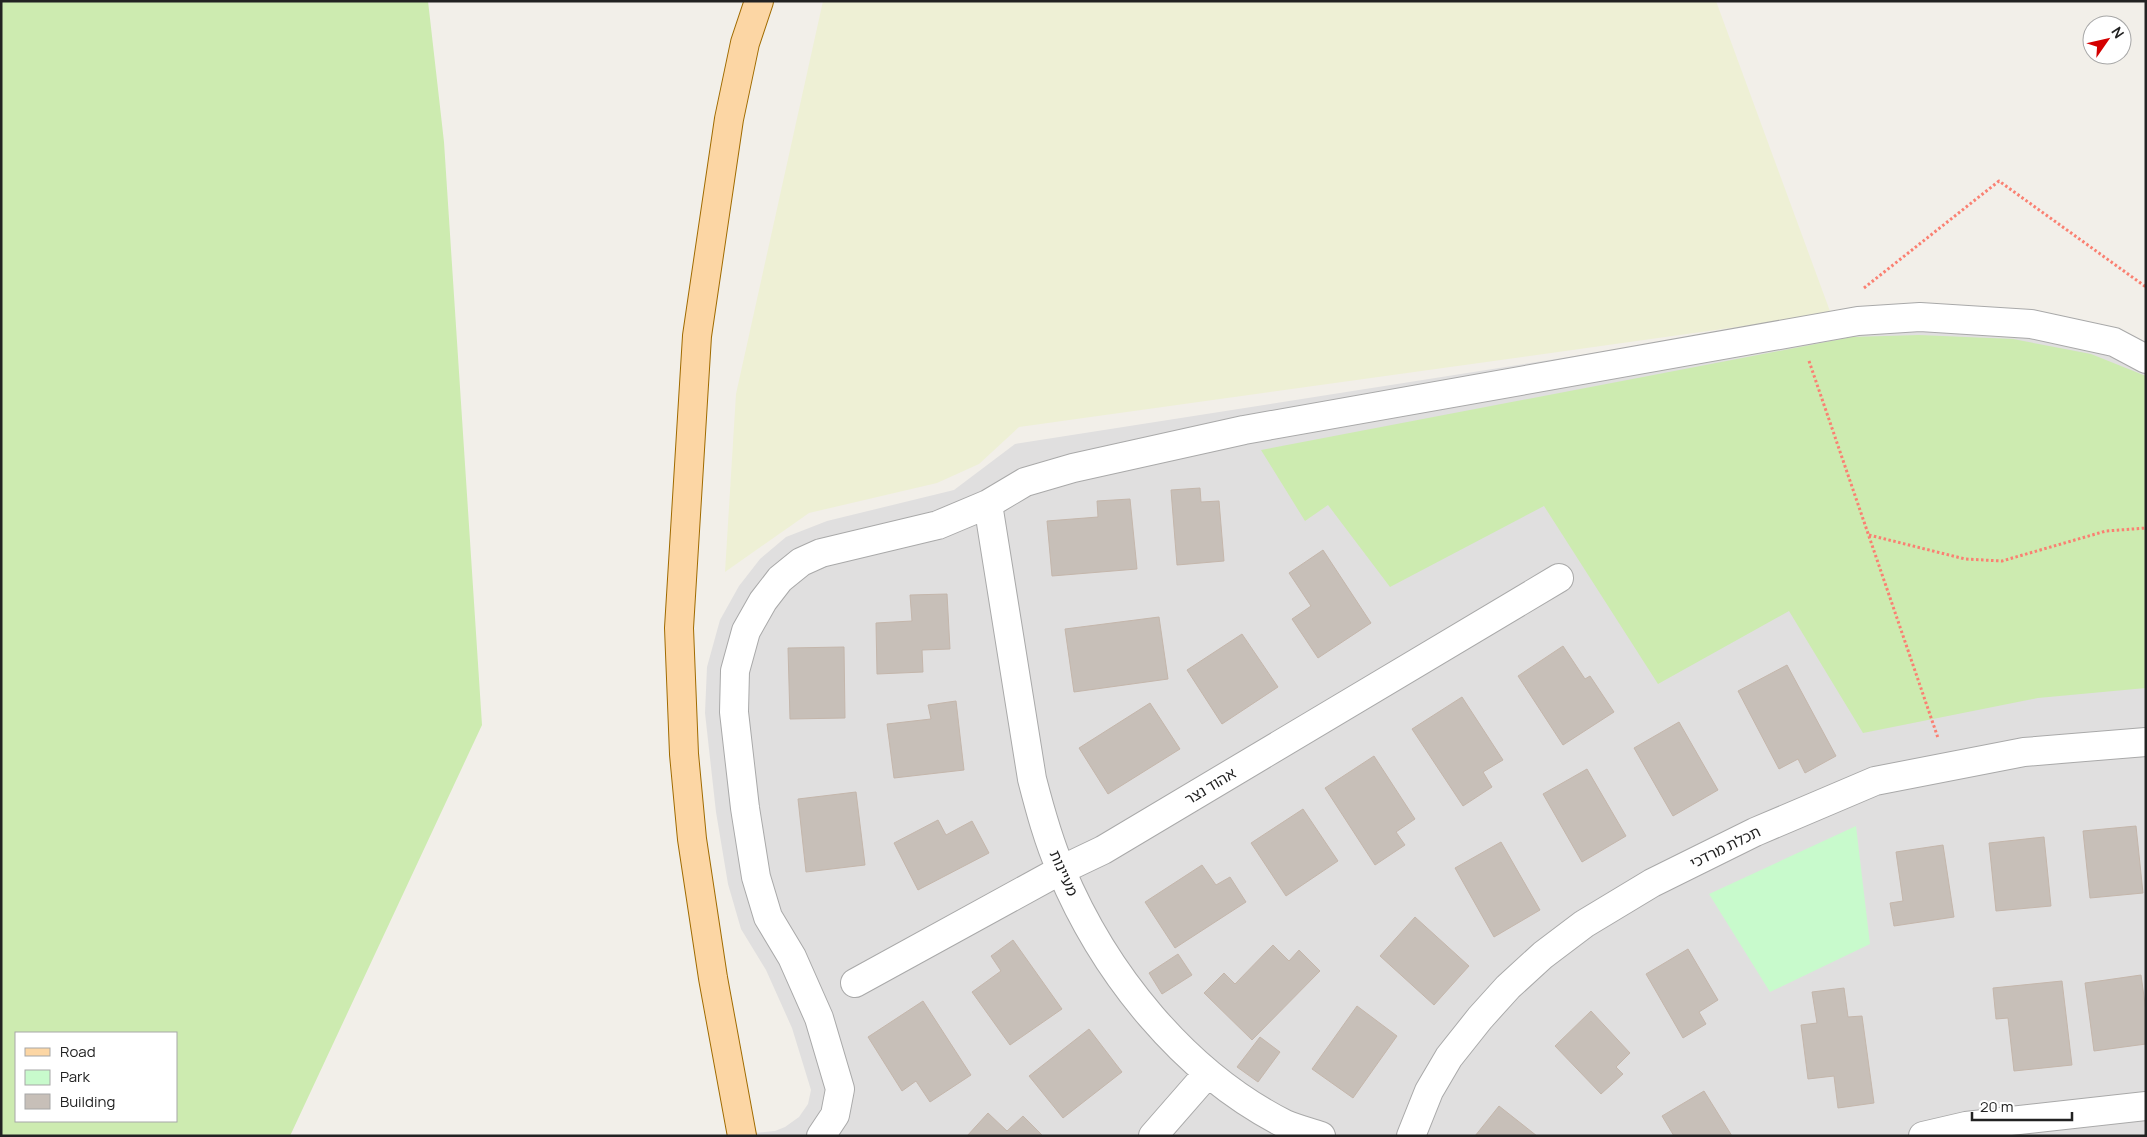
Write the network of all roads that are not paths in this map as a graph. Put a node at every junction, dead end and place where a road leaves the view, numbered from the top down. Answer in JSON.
{"nodes":[{"id":1,"x":759,"y":1,"type":"edge"},
{"id":2,"x":2146,"y":359,"type":"edge"},
{"id":3,"x":988,"y":504,"type":"junction"},
{"id":4,"x":1559,"y":578,"type":"dead end"},
{"id":5,"x":2146,"y":742,"type":"edge"},
{"id":6,"x":1061,"y":870,"type":"junction"},
{"id":7,"x":855,"y":983,"type":"dead end"},
{"id":8,"x":1208,"y":1073,"type":"junction"},
{"id":9,"x":2146,"y":1106,"type":"edge"},
{"id":10,"x":742,"y":1136,"type":"edge"},
{"id":11,"x":821,"y":1136,"type":"edge"},
{"id":12,"x":1153,"y":1136,"type":"edge"},
{"id":13,"x":1321,"y":1136,"type":"edge"},
{"id":14,"x":1412,"y":1136,"type":"edge"},
{"id":15,"x":1923,"y":1136,"type":"edge"}],
"edges":[{"from":1,"to":10,"type":"main road"},
{"from":2,"to":3,"type":"street"},
{"from":3,"to":6,"type":"street","name":"מעיינות"},
{"from":3,"to":11,"type":"street"},
{"from":4,"to":6,"type":"street","name":"אהוד נצר"},
{"from":5,"to":14,"type":"street","name":"תכלת מרדכי"},
{"from":6,"to":7,"type":"street","name":"אהוד נצר"},
{"from":6,"to":8,"type":"street","name":"מעיינות"},
{"from":8,"to":12,"type":"street"},
{"from":8,"to":13,"type":"street","name":"מעיינות"},
{"from":9,"to":15,"type":"street"}]}
